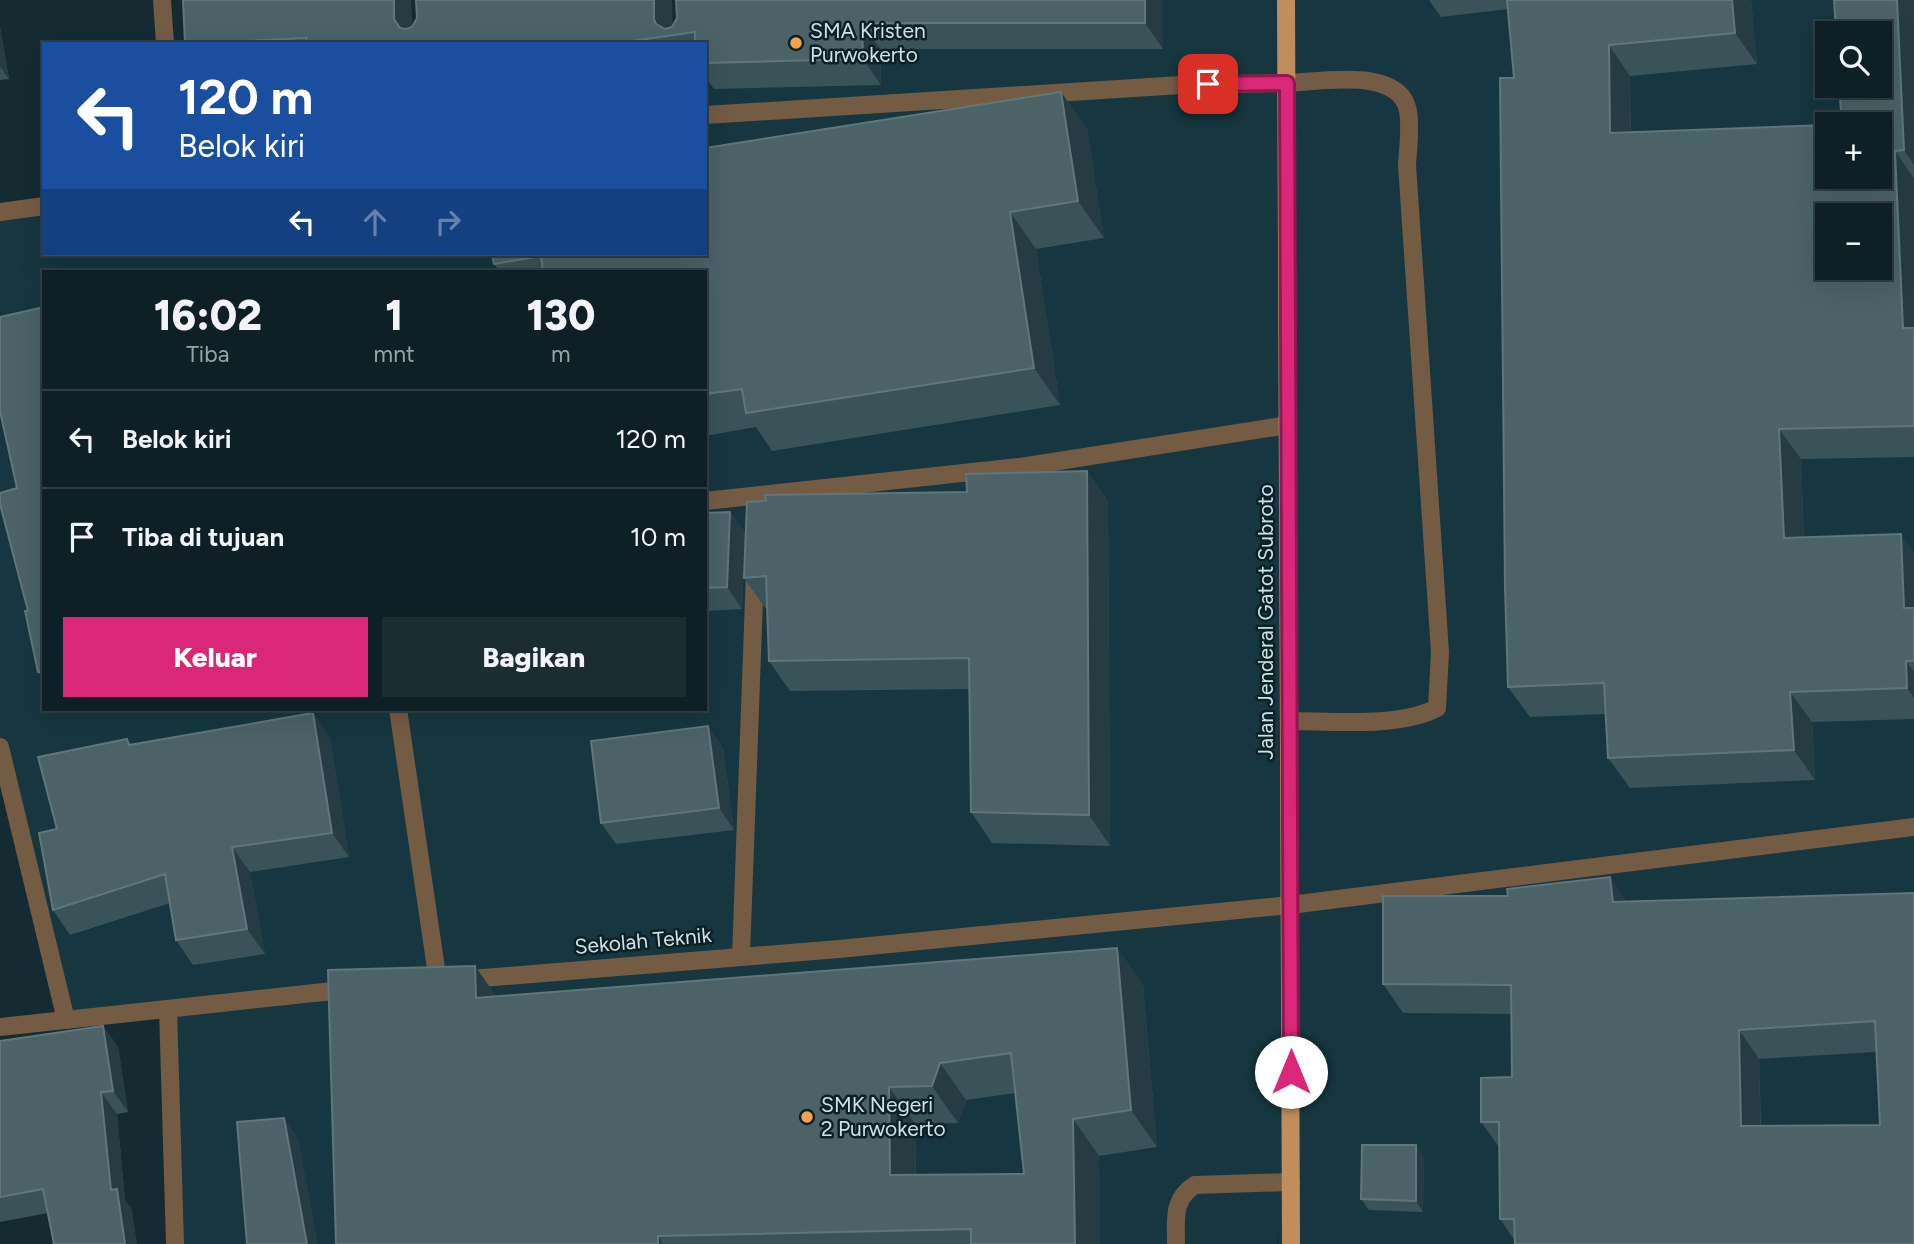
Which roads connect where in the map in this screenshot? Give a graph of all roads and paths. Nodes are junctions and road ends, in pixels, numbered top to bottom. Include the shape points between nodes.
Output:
1 (162, 0) edge
2 (1286, 0) edge
3 (165, 42) edge
4 (1287, 83) junction
5 (707, 114) edge
6 (42, 206) edge
7 (0, 212) edge
8 (1288, 425) junction
9 (707, 501) edge
10 (756, 551) edge
11 (398, 711) edge
12 (1289, 721) junction
13 (0, 747) edge
14 (1914, 827) edge
15 (1290, 905) junction
16 (741, 956) junction
17 (363, 988) edge
18 (168, 1009) junction
19 (66, 1020) junction
20 (0, 1027) edge
21 (1291, 1182) junction
22 (175, 1244) edge
23 (1176, 1244) edge
24 (1291, 1244) edge

1 - 3 street
2 - 4 main road, Jalan Jenderal Gatot Subroto
4 - 5 street via 1181,85
4 - 8 main road, Jalan Jenderal Gatot Subroto
4 - 12 street via 1377,80 1396,91 1408,109 1440,652 1437,708 1423,715 1363,722
6 - 7 street
8 - 9 street via 758,502
8 - 12 main road, Jalan Jenderal Gatot Subroto
10 - 16 street
11 - 16 street, Sekolah Teknik via 432,982
12 - 15 main road, Jalan Jenderal Gatot Subroto
13 - 19 street
14 - 15 street, Sekolah Teknik
15 - 16 street, Sekolah Teknik
15 - 21 main road, Jalan Jenderal Gatot Subroto
17 - 18 street
18 - 19 street
18 - 22 street
19 - 20 street
21 - 23 street via 1195,1185 1178,1201
21 - 24 main road, Jalan Jenderal Gatot Subroto

